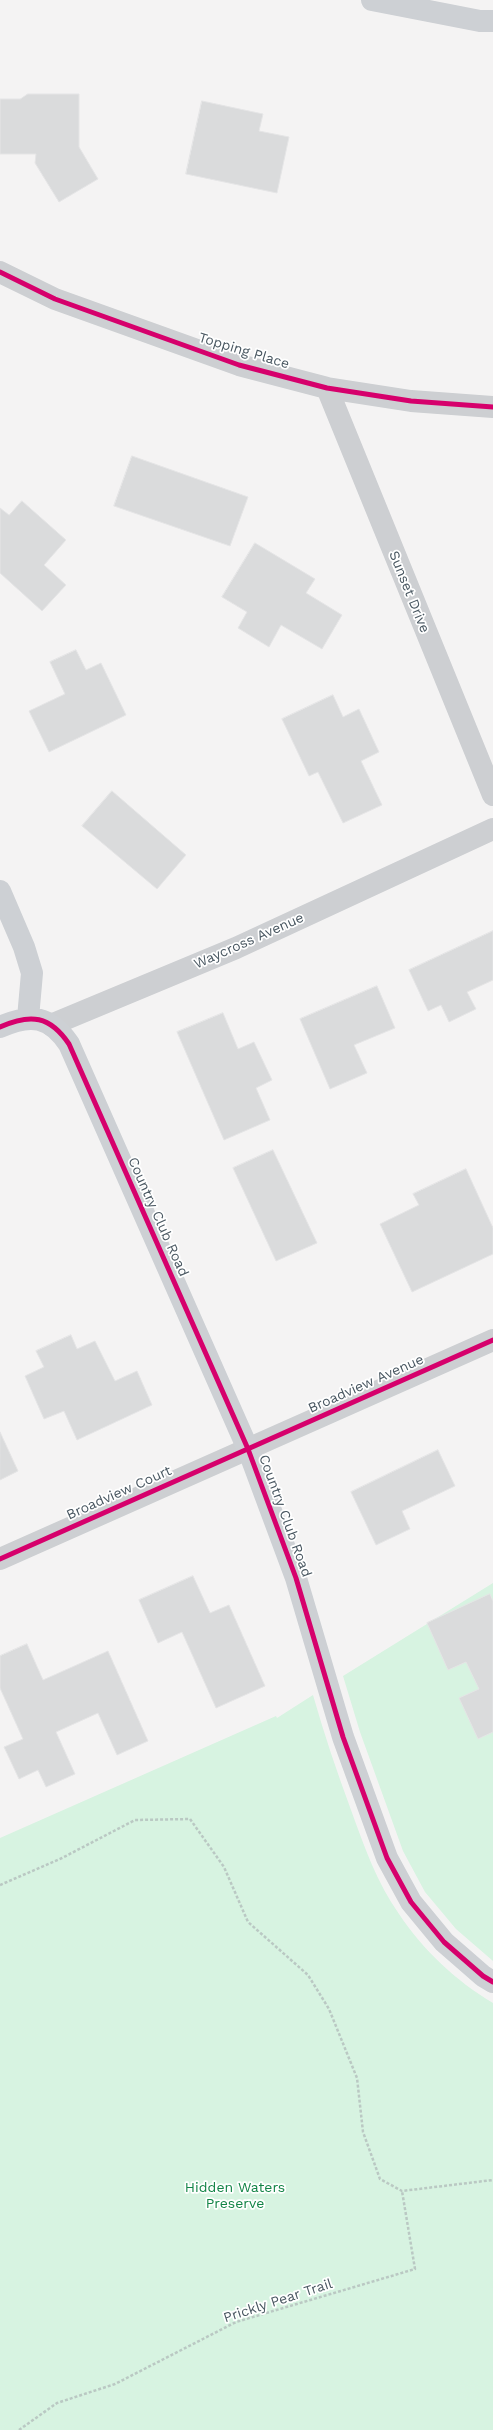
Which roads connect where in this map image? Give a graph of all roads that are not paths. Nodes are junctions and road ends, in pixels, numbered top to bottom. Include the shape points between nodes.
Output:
1 (372, 0) edge
2 (493, 21) edge
3 (0, 272) edge
4 (328, 388) junction
5 (493, 407) edge
6 (493, 795) edge
7 (493, 829) edge
8 (0, 891) edge
9 (28, 1018) junction
10 (50, 1025) junction
11 (0, 1027) edge
12 (493, 1340) edge
13 (248, 1449) junction
14 (0, 1559) edge
15 (493, 1982) edge

1 - 2 street
3 - 4 street, Topping Place via 55,299 232,362
4 - 5 street, Topping Place via 411,402
4 - 6 street, Sunset Drive
7 - 10 street, Waycross Avenue via 236,948
8 - 9 street via 32,973
9 - 10 street via 45,1021
9 - 11 street
10 - 13 street, Country Club Road via 59,1030 69,1044
12 - 13 street, Broadview Avenue
13 - 14 street, Broadview Court
13 - 15 street, Country Club Road via 296,1578 343,1737 387,1858 412,1902 444,1942 482,1976

